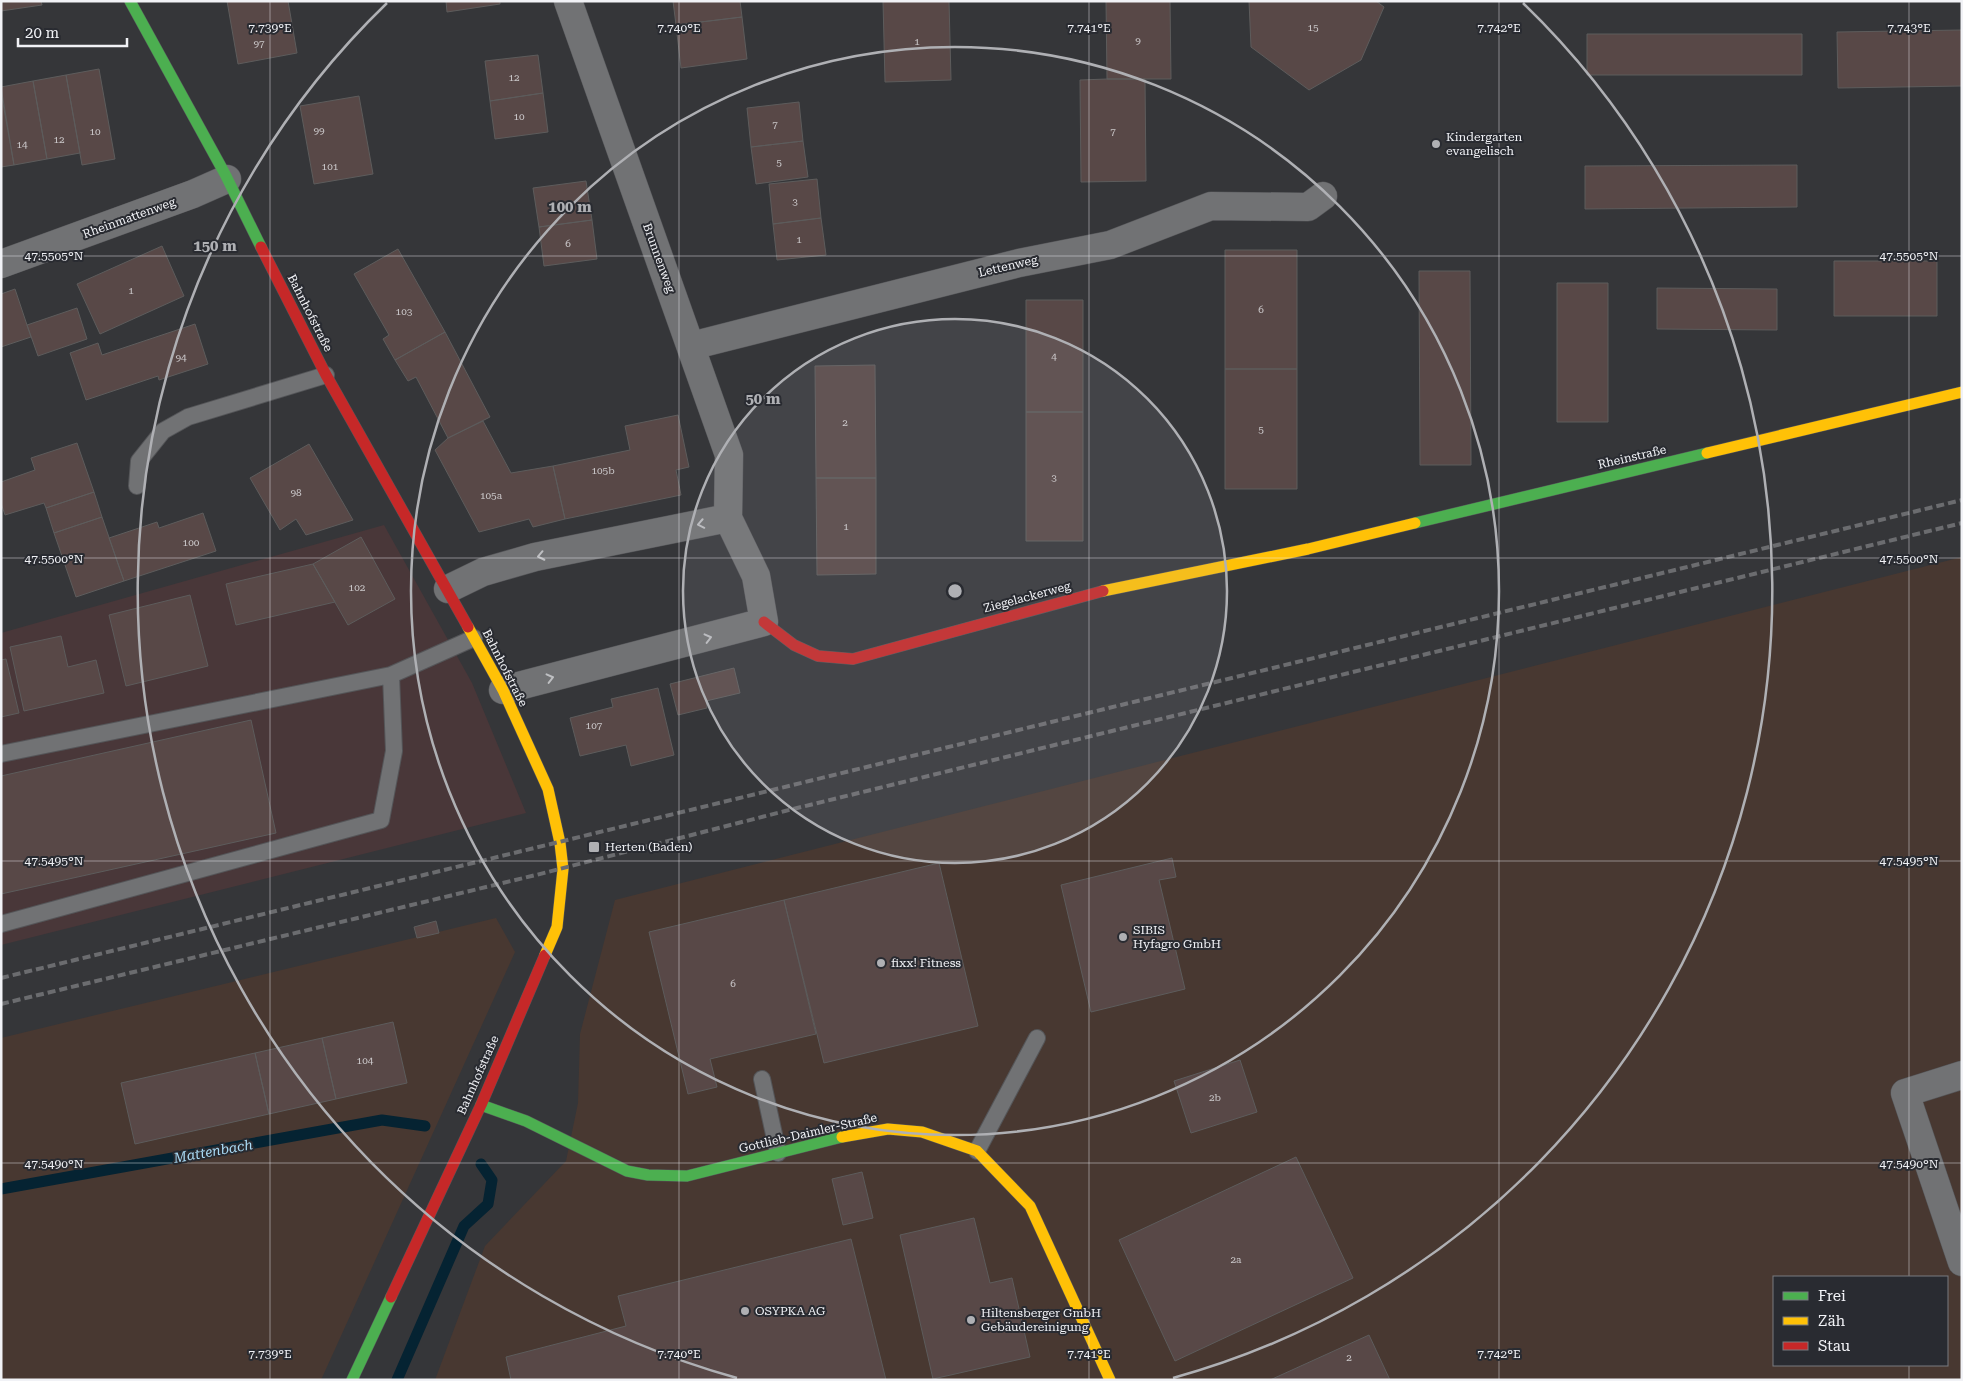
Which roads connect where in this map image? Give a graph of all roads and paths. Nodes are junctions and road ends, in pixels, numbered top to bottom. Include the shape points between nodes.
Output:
1 (130, 1) edge
2 (568, 1) edge
3 (227, 179) junction
4 (1323, 196) dead end
5 (1, 264) edge
6 (691, 346) junction
7 (326, 375) junction
8 (1962, 392) edge
9 (137, 486) dead end
10 (728, 518) junction
11 (1308, 548) joint
12 (448, 589) junction
13 (764, 622) junction
14 (474, 638) junction
15 (391, 675) junction
16 (503, 690) junction
17 (1, 754) edge
18 (1, 924) edge
19 (1038, 1038) dead end
20 (1962, 1075) edge
21 (762, 1079) dead end
22 (481, 1105) junction
23 (977, 1151) junction
24 (778, 1153) junction
25 (1962, 1262) edge
26 (352, 1380) edge
27 (1110, 1380) edge

1 - 3 street, Bahnhofstraße
2 - 6 street, Brunnenweg
3 - 5 street, Rheinmattenweg
3 - 7 street, Bahnhofstraße
4 - 6 street, Lettenweg via 1308,206 1211,206 1110,245 1010,266
6 - 10 street, Brunnenweg via 729,455
7 - 9 lane via 188,417 163,430 139,461
7 - 12 street, Bahnhofstraße
8 - 11 street, Rheinstraße
10 -> 12 street via 535,557 483,572
10 - 13 street via 756,576
11 - 13 street, Ziegelackerweg via 1098,592 853,659 818,656 794,645
12 - 14 street, Bahnhofstraße
16 -> 13 street
14 - 15 lane
14 - 16 street, Bahnhofstraße
15 - 17 lane
15 - 18 lane via 394,751 381,820
16 - 22 street, Bahnhofstraße via 548,789 563,869 557,927
19 - 23 lane
20 - 25 street via 1905,1093
21 - 24 lane
22 - 24 street, Gottlieb-Daimler-Straße via 526,1121 627,1171 648,1175 687,1176
22 - 26 street, Bahnhofstraße
23 - 24 street, Gottlieb-Daimler-Straße via 922,1132 888,1129
23 - 27 street, Gottlieb-Daimler-Straße via 1030,1206

